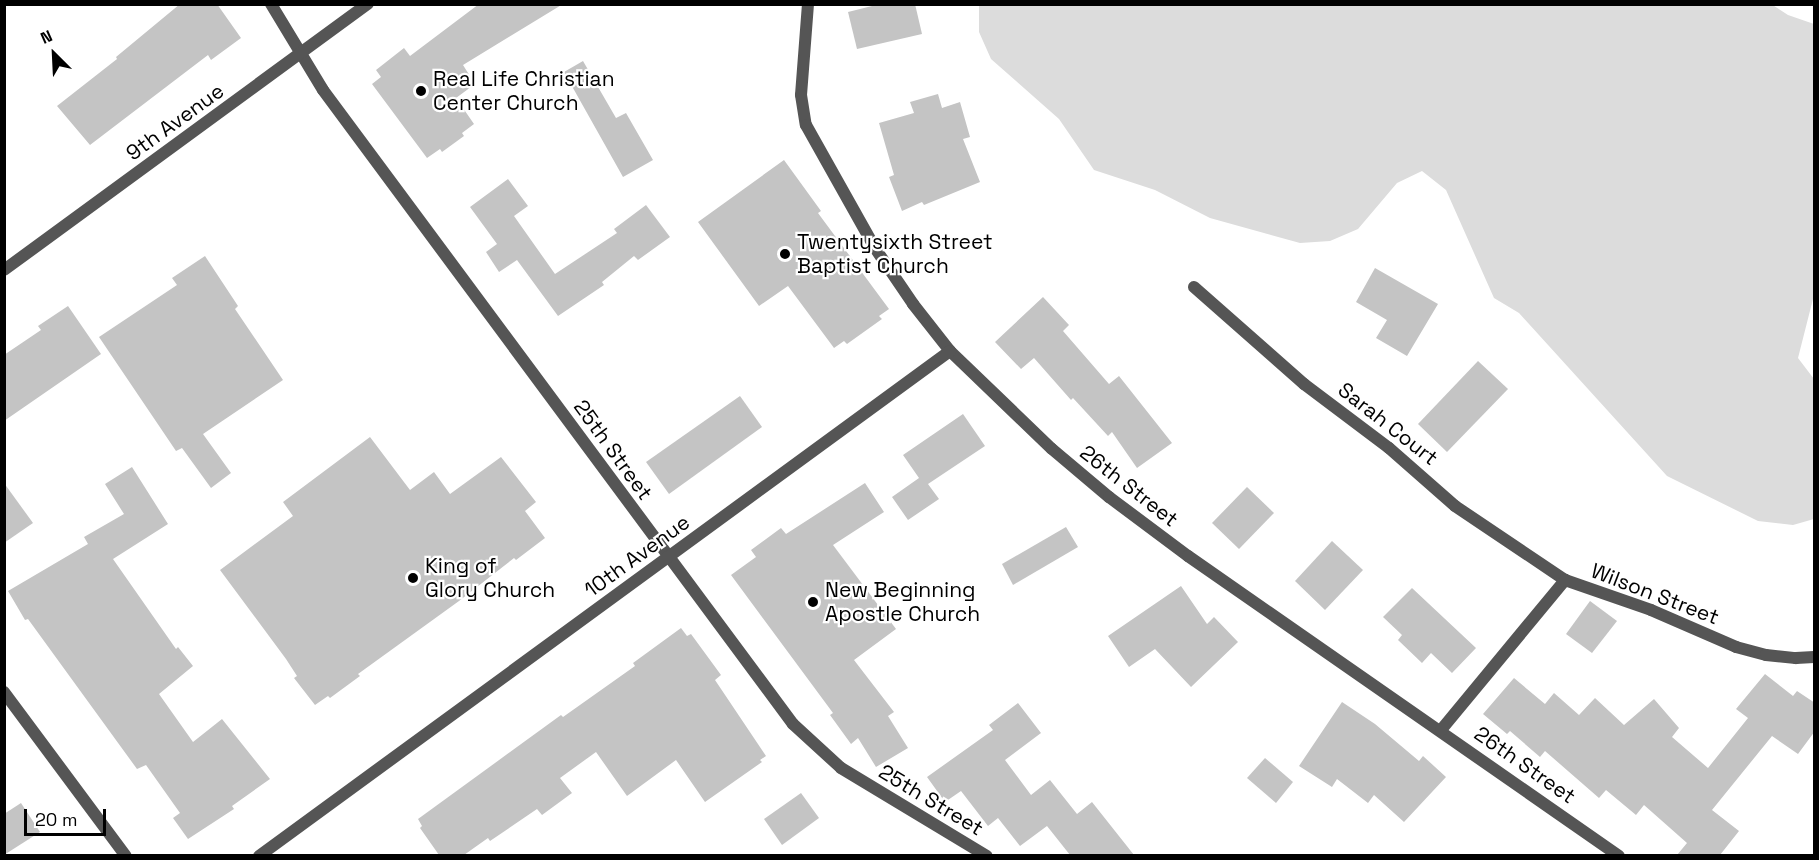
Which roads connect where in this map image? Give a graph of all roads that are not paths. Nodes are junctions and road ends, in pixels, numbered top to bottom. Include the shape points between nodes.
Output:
1 (271, 4) edge
2 (368, 4) edge
3 (808, 4) edge
4 (301, 53) junction
5 (4, 270) edge
6 (1194, 287) dead end
7 (950, 351) junction
8 (668, 558) junction
9 (1565, 580) junction
10 (1815, 657) edge
11 (4, 692) edge
12 (1441, 730) junction
13 (126, 855) edge
14 (260, 855) edge
15 (987, 855) edge
16 (1620, 855) edge

1 - 4 street, 25th Street
2 - 4 street, 9th Avenue
3 - 7 street, 26th Street via 795,96 811,138 892,275
4 - 5 street, 9th Avenue
4 - 8 street, 25th Street via 319,84
6 - 9 street, Sarah Court via 1304,384 1389,448 1455,506
7 - 8 street, 10th Avenue
7 - 12 street, 26th Street via 1043,442 1108,497
8 - 14 street, 10th Avenue
8 - 15 street, 25th Street via 793,724 822,753 874,789
9 - 10 street, Wilson Street via 1651,610 1736,647 1766,656
9 - 12 street, Wilson Street
11 - 13 street
12 - 16 street, 26th Street

